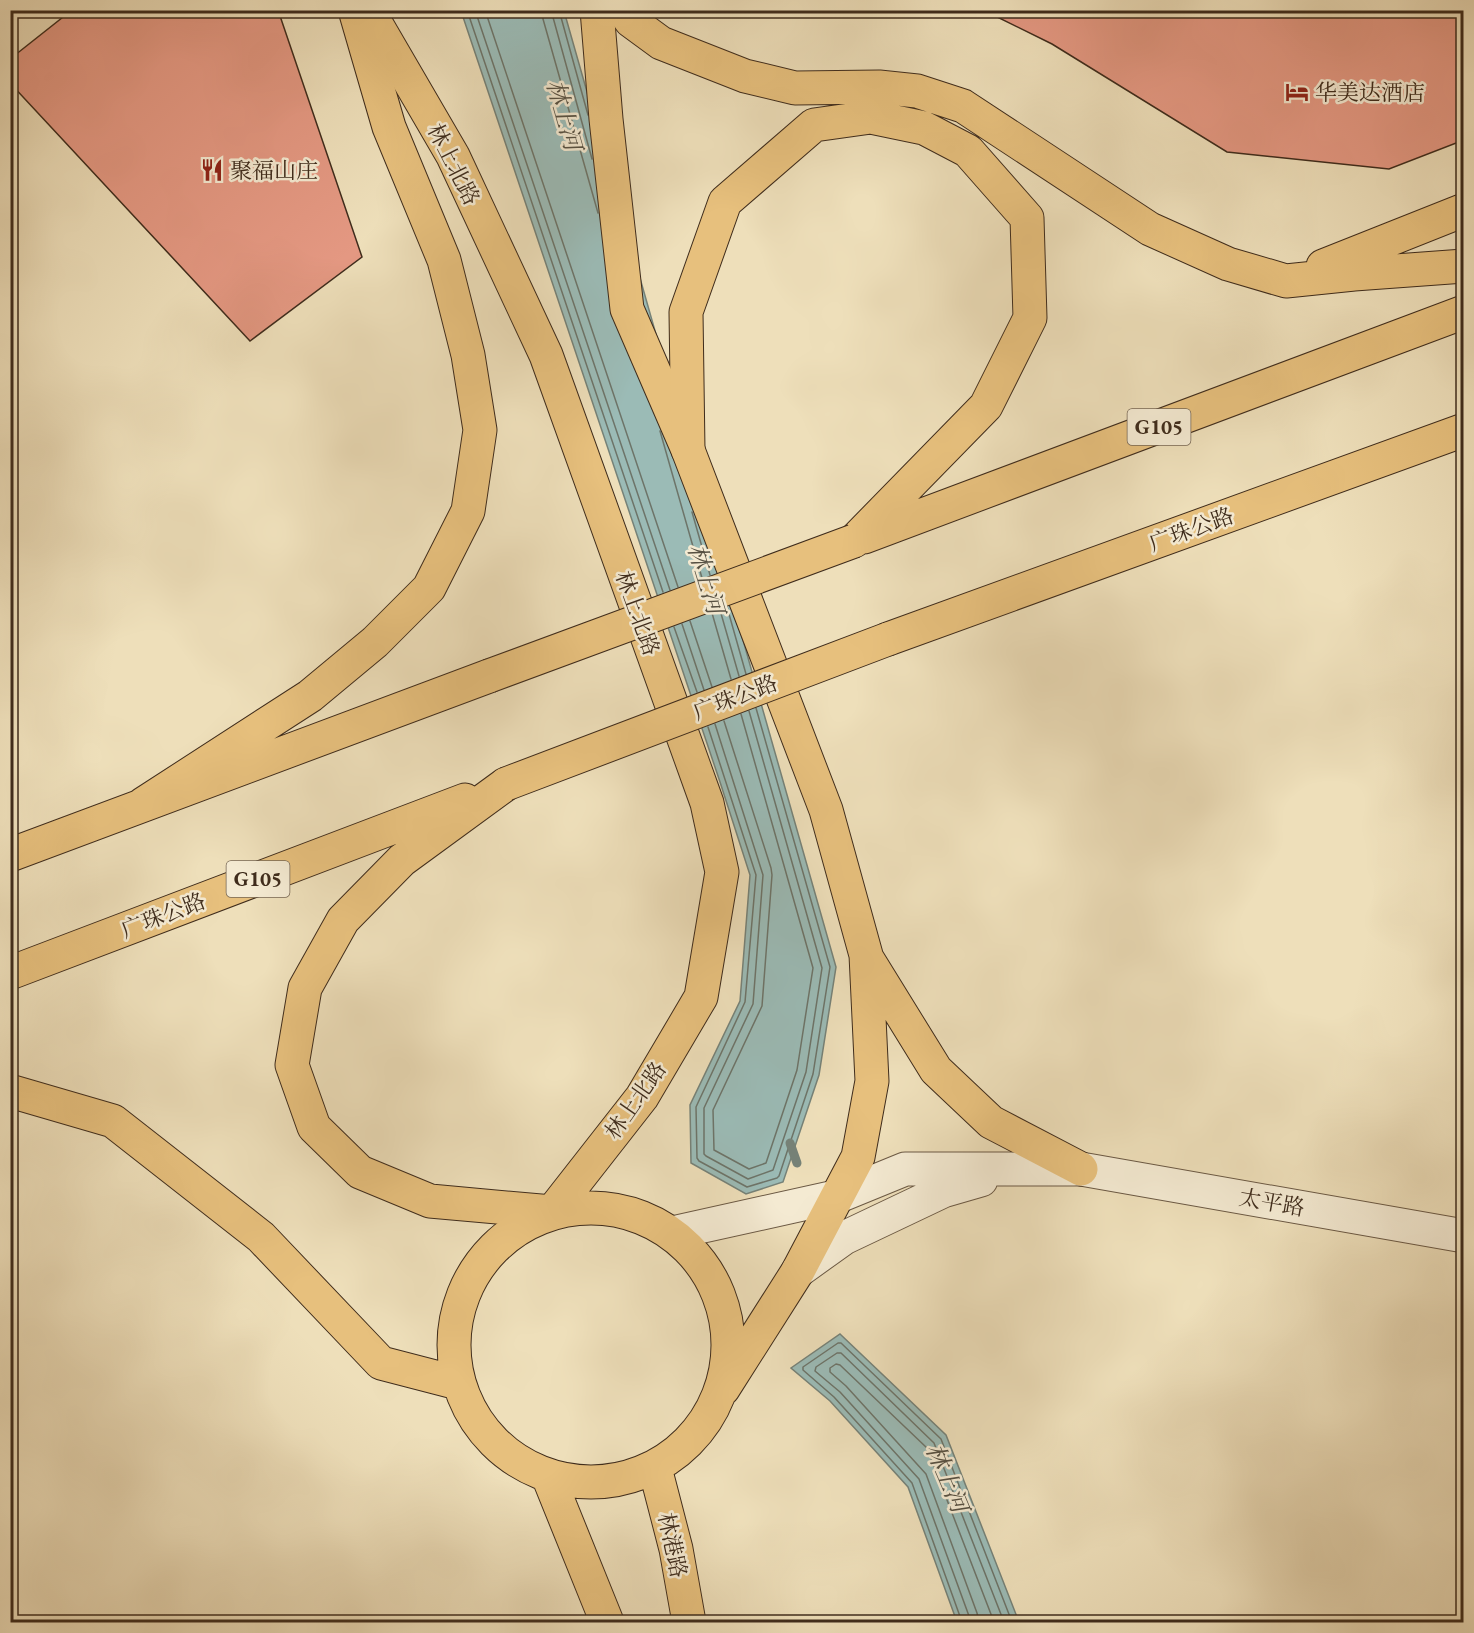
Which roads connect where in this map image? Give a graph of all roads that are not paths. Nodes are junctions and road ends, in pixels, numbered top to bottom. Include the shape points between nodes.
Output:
1 (355, 10) edge
2 (368, 10) edge
3 (597, 10) edge
4 (623, 10) edge
5 (1464, 210) edge
6 (1464, 266) edge
7 (1286, 281) junction
8 (1464, 312) edge
9 (1464, 430) edge
10 (688, 450) junction
11 (854, 541) junction
12 (506, 784) junction
13 (143, 804) junction
14 (10, 855) edge
15 (866, 956) junction
16 (10, 973) edge
17 (10, 1090) edge
18 (1081, 1169) junction
19 (838, 1196) junction
20 (552, 1212) junction
21 (672, 1233) junction
22 (1464, 1236) edge
23 (798, 1271) junction
24 (458, 1383) junction
25 (723, 1389) junction
26 (655, 1468) junction
27 (548, 1476) junction
28 (607, 1623) edge
29 (689, 1623) edge

1 - 13 main road via 389,127 444,260 468,355 480,430 468,511 429,588 375,642 310,696
2 - 20 main road, 林上北路 via 453,156 546,355 707,803 722,872 701,997 642,1097
3 - 10 main road via 627,309
4 - 7 main road via 631,21 661,43 744,76 795,88 879,87 917,91 963,106 1150,229 1228,264
5 - 7 main road
6 - 7 main road
8 - 11 main road, G105
9 - 12 main road, 广珠公路 / G105, bridge via 888,639
10 - 11 main road via 686,312 725,202 814,125 871,117 924,128 968,151 1027,218 1030,318 986,406
10 - 15 main road via 826,810
11 - 13 main road, G105, bridge
12 - 16 main road, 广珠公路 / G105
12 - 20 main road via 402,860 343,920 304,988 292,1065 314,1127 360,1172 430,1201
13 - 14 main road, G105
15 - 18 main road via 936,1070 991,1122
15 - 19 main road via 872,1081 858,1157
17 - 24 main road via 113,1121 261,1237 381,1363
18 - 19 street via 905,1169
18 - 22 street, 太平路
18 - 23 street via 1000,1175 943,1191 844,1238
19 - 21 street
19 - 23 main road
20 - 21 main road via 593,1207 634,1214
20 - 24 main road via 513,1231 482,1260 460,1298 452,1340
21 - 25 main road via 698,1257 720,1298 727,1320 729,1354
23 - 25 main road
24 - 27 main road via 477,1423 508,1456
25 - 26 main road via 707,1420 684,1448
26 - 27 main road via 621,1480 585,1483
26 - 29 main road, 林港路
27 - 28 main road

